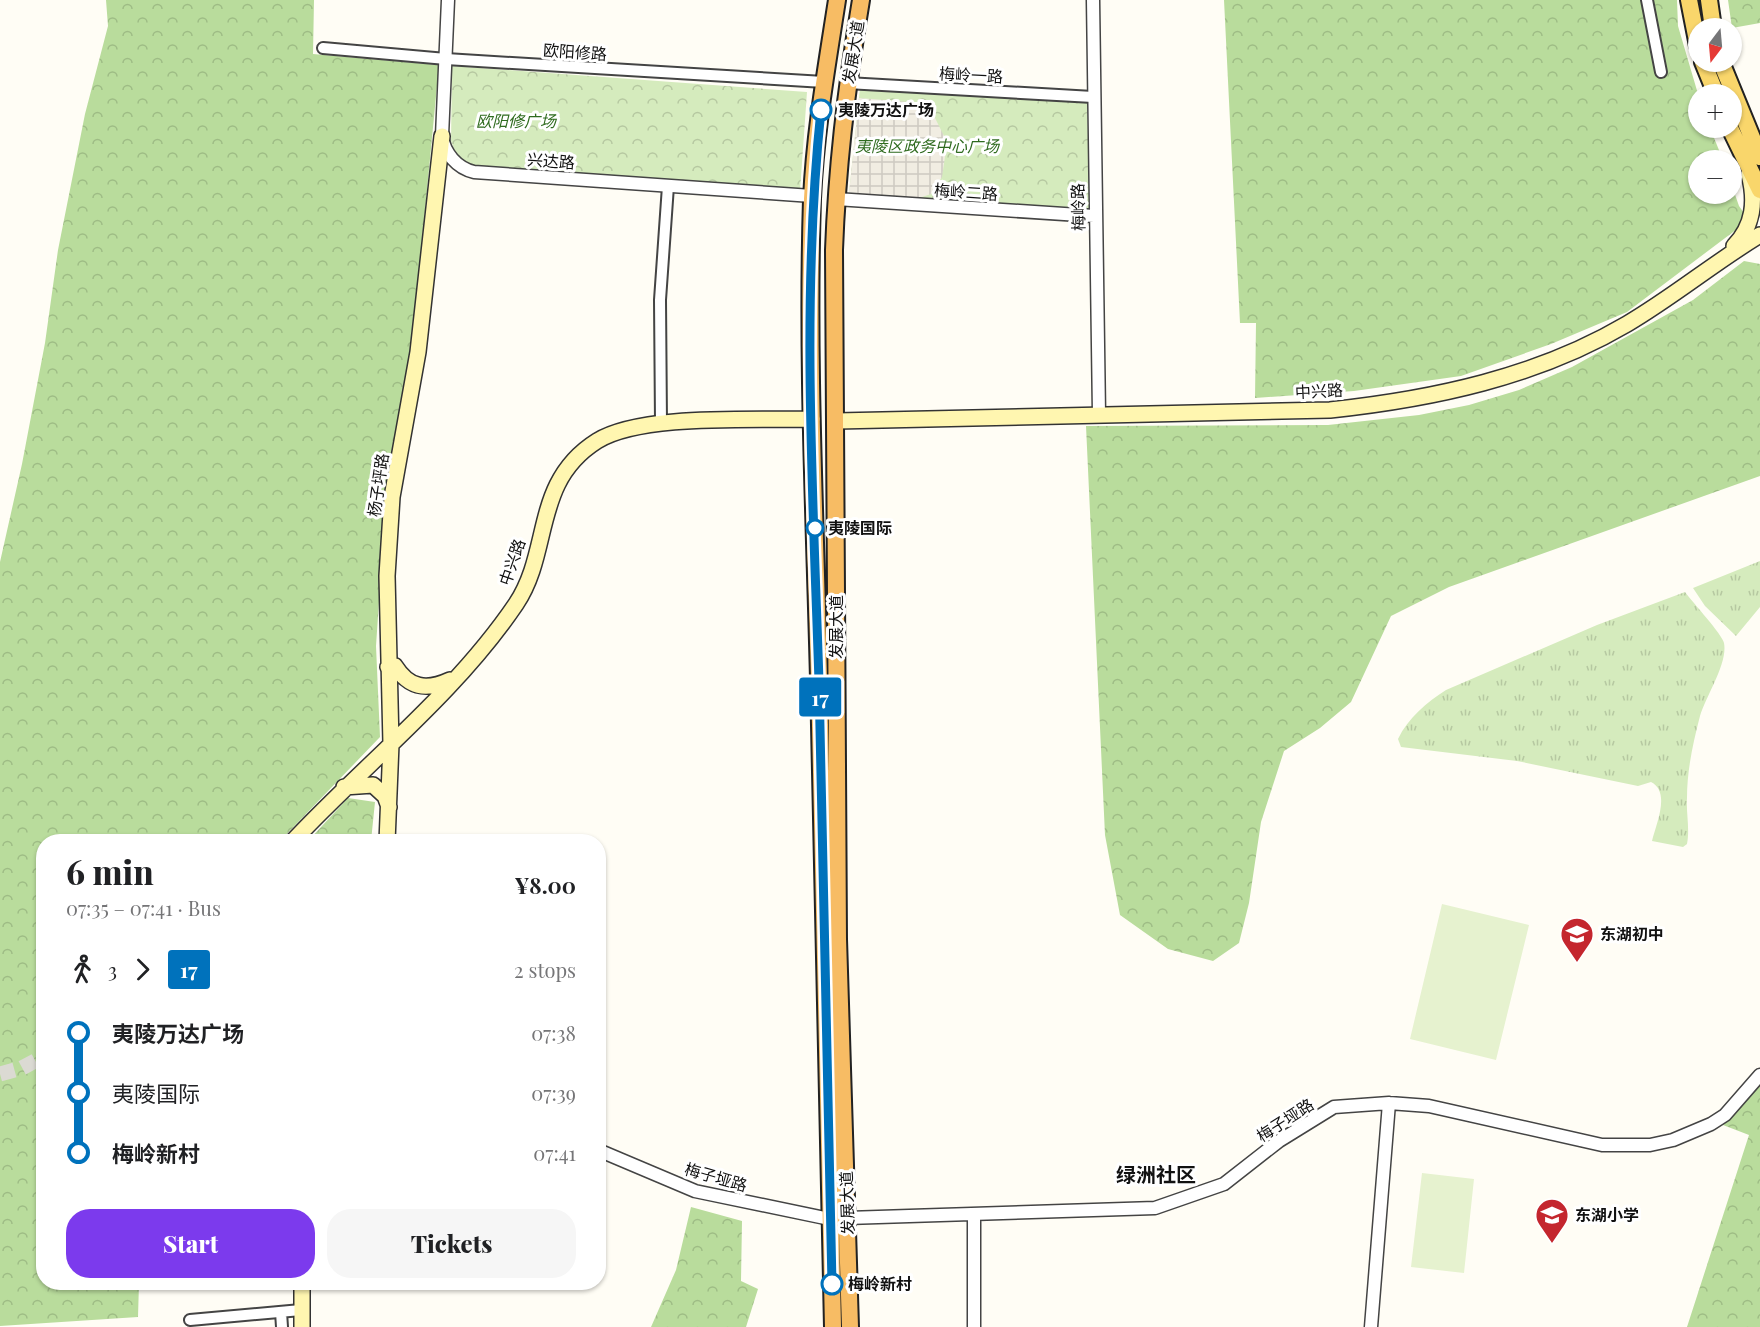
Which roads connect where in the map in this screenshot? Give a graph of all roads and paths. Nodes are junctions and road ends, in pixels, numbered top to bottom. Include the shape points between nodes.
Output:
1 (448, 0) edge
2 (837, 0) edge
3 (861, 0) edge
4 (1093, 0) edge
5 (1647, 0) edge
6 (1689, 0) edge
7 (1708, 0) edge
8 (1693, 18) edge
9 (1711, 18) edge
10 (323, 48) dead end
11 (446, 58) junction
12 (1660, 72) dead end
13 (1725, 72) edge
14 (824, 82) junction
15 (847, 83) junction
16 (1093, 97) junction
17 (442, 136) junction
18 (1739, 138) edge
19 (449, 154) junction
20 (1756, 158) edge
21 (668, 186) junction
22 (1760, 190) edge
23 (812, 196) junction
24 (836, 199) junction
25 (1094, 216) junction
26 (1760, 235) edge
27 (1760, 248) edge
28 (1724, 256) junction
29 (1099, 414) junction
30 (812, 419) junction
31 (837, 421) junction
32 (661, 423) junction
33 (391, 666) junction
34 (454, 678) junction
35 (396, 739) junction
36 (344, 787) junction
37 (390, 811) junction
38 (300, 834) edge
39 (388, 834) edge
40 (395, 834) edge
41 (1760, 1075) edge
42 (1389, 1103) junction
43 (606, 1153) edge
44 (974, 1214) junction
45 (847, 1218) junction
46 (830, 1219) junction
47 (302, 1290) edge
48 (312, 1290) edge
49 (301, 1310) junction
50 (281, 1312) junction
51 (190, 1320) dead end
52 (282, 1327) edge
53 (302, 1327) edge
54 (312, 1327) edge
55 (833, 1327) edge
56 (850, 1327) edge
57 (974, 1327) edge
58 (1371, 1327) edge

1 - 11 street
2 - 14 highway, 发展大道
3 - 15 highway, 发展大道
4 - 16 street, 梅岭路
5 - 12 street
6 - 8 main road
7 - 9 main road
10 - 11 street, 欧阳修路
11 - 14 street, 欧阳修路
11 - 17 street
13 - 20 main road
14 - 23 highway, 发展大道
15 - 16 street, 梅岭一路
15 - 24 highway, 发展大道
16 - 25 street, 梅岭路
17 - 19 street
17 - 33 main road, 杨子坪路 via 418,352 392,497 387,576
18 - 20 main road
19 - 21 street, 兴达路 via 461,167 474,172
19 - 33 main road, 杨子坪路 via 427,354 401,493
20 - 22 main road
20 - 28 main road via 1753,214 1738,242
21 - 23 street, 兴达路
21 - 32 street via 660,300
23 - 30 highway, 发展大道
24 - 25 street, 梅岭二路
24 - 31 highway, 发展大道
25 - 29 street, 梅岭路
26 - 28 main road, 中兴路
27 - 28 main road
28 - 29 main road, 中兴路 via 1627,324 1518,374 1394,404 1330,410
29 - 31 main road, 中兴路
30 - 32 main road, 中兴路
30 - 46 highway, 发展大道
31 - 45 highway, 发展大道 via 837,892
32 - 34 main road, 中兴路 via 615,432 572,462 553,492 518,601
33 - 34 main road via 420,687
33 - 35 main road, 杨子坪路
34 - 35 main road, 中兴路
35 - 36 main road, 中兴路
35 - 37 main road, 杨子坪路
35 - 40 main road
36 - 37 main road via 373,785 385,796
36 - 38 main road, 中兴路
37 - 39 main road, 杨子坪路
41 - 42 street, 梅子垭路 via 1725,1115 1711,1124 1673,1140 1627,1146 1602,1145 1429,1106
42 - 44 street, 梅子垭路 via 1334,1107 1279,1141 1224,1184 1155,1208
42 - 58 street
43 - 46 street, 梅子垭路 via 695,1191
44 - 45 street, 梅子垭路
44 - 57 street
45 - 56 highway, 发展大道
46 - 55 highway, 发展大道
47 - 49 main road
48 - 54 main road
49 - 50 street
49 - 53 main road
50 - 51 street
50 - 52 street

